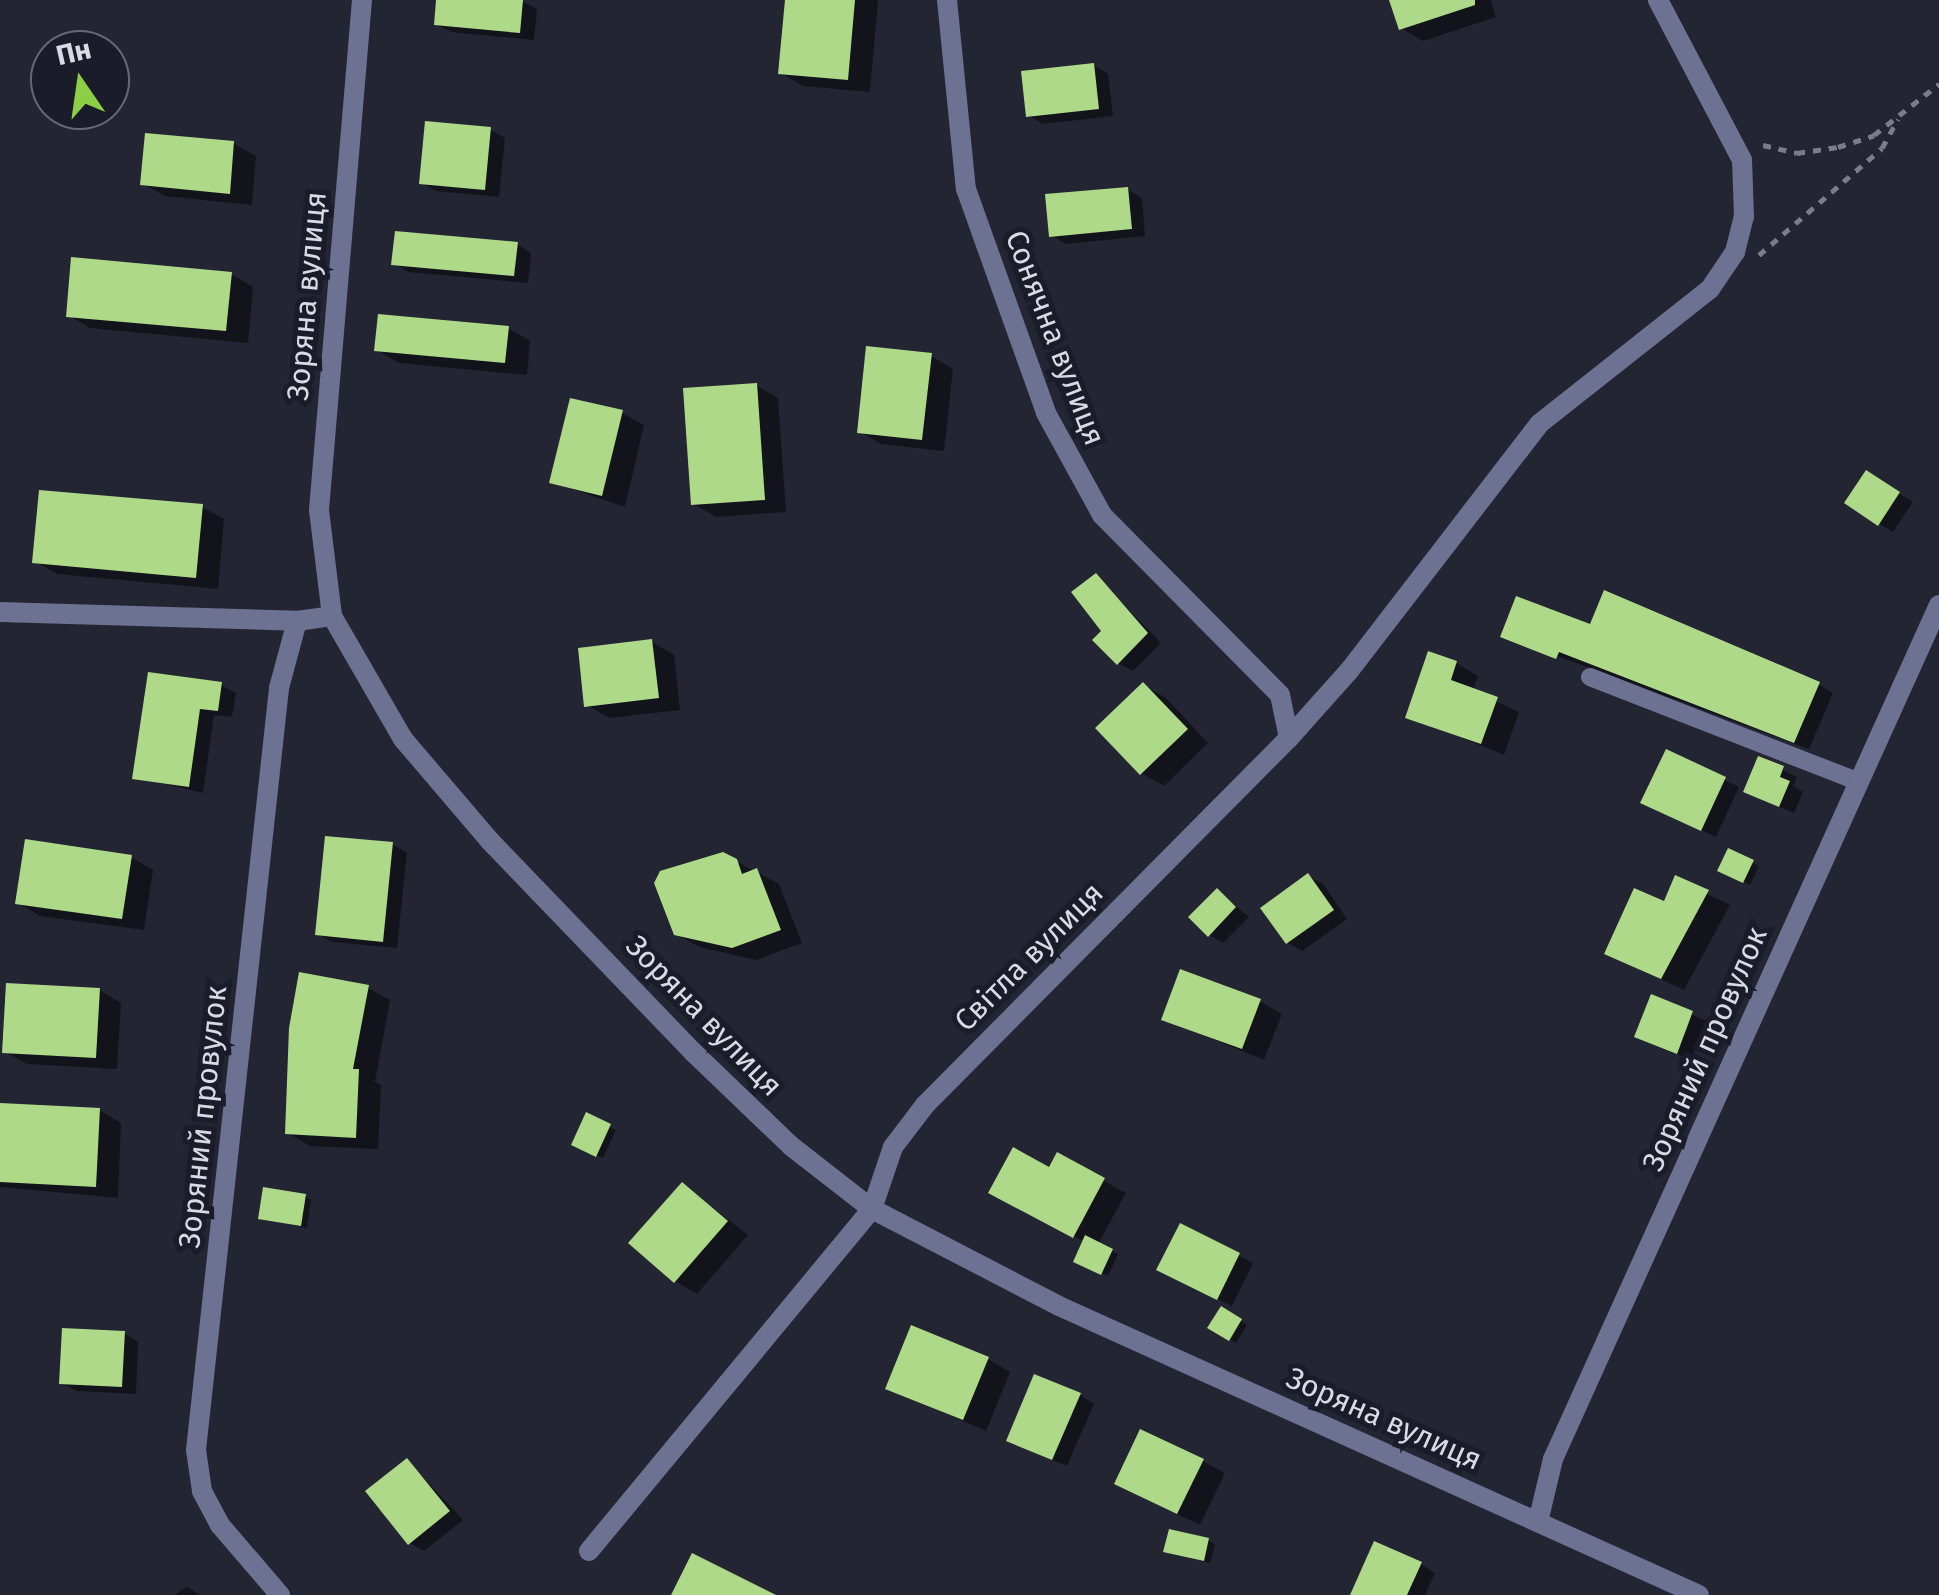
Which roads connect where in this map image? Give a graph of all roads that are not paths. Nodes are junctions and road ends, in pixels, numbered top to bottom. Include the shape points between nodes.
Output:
1 (362, 0) edge
2 (946, 0) edge
3 (1658, 0) edge
4 (1939, 604) edge
5 (0, 612) edge
6 (332, 616) junction
7 (297, 621) junction
8 (1590, 677) dead end
9 (1289, 738) junction
10 (1859, 782) junction
11 (872, 1209) junction
12 (1538, 1522) junction
13 (589, 1551) dead end
14 (280, 1595) edge
15 (1699, 1595) edge

1 - 6 street, Зоряна вулиця via 319,510
2 - 9 street, Сонячна вулиця via 966,188 1046,413 1102,515 1280,695
3 - 9 street, Світла вулиця via 1742,160 1744,216 1735,252 1717,279 1539,424 1349,671
4 - 10 street, Зоряний провулок
5 - 7 street
6 - 7 street
6 - 11 street, Зоряна вулиця via 403,738 490,841 693,1052 791,1146
7 - 14 street, Зоряний провулок via 280,688 196,1450 202,1491 220,1525
8 - 10 lane
9 - 11 street, Світла вулиця via 925,1105 894,1147
10 - 12 street, Зоряний провулок via 1553,1459
11 - 12 street, Зоряна вулиця via 1059,1306
11 - 13 street, Світла вулиця
12 - 15 street, Зоряна вулиця

